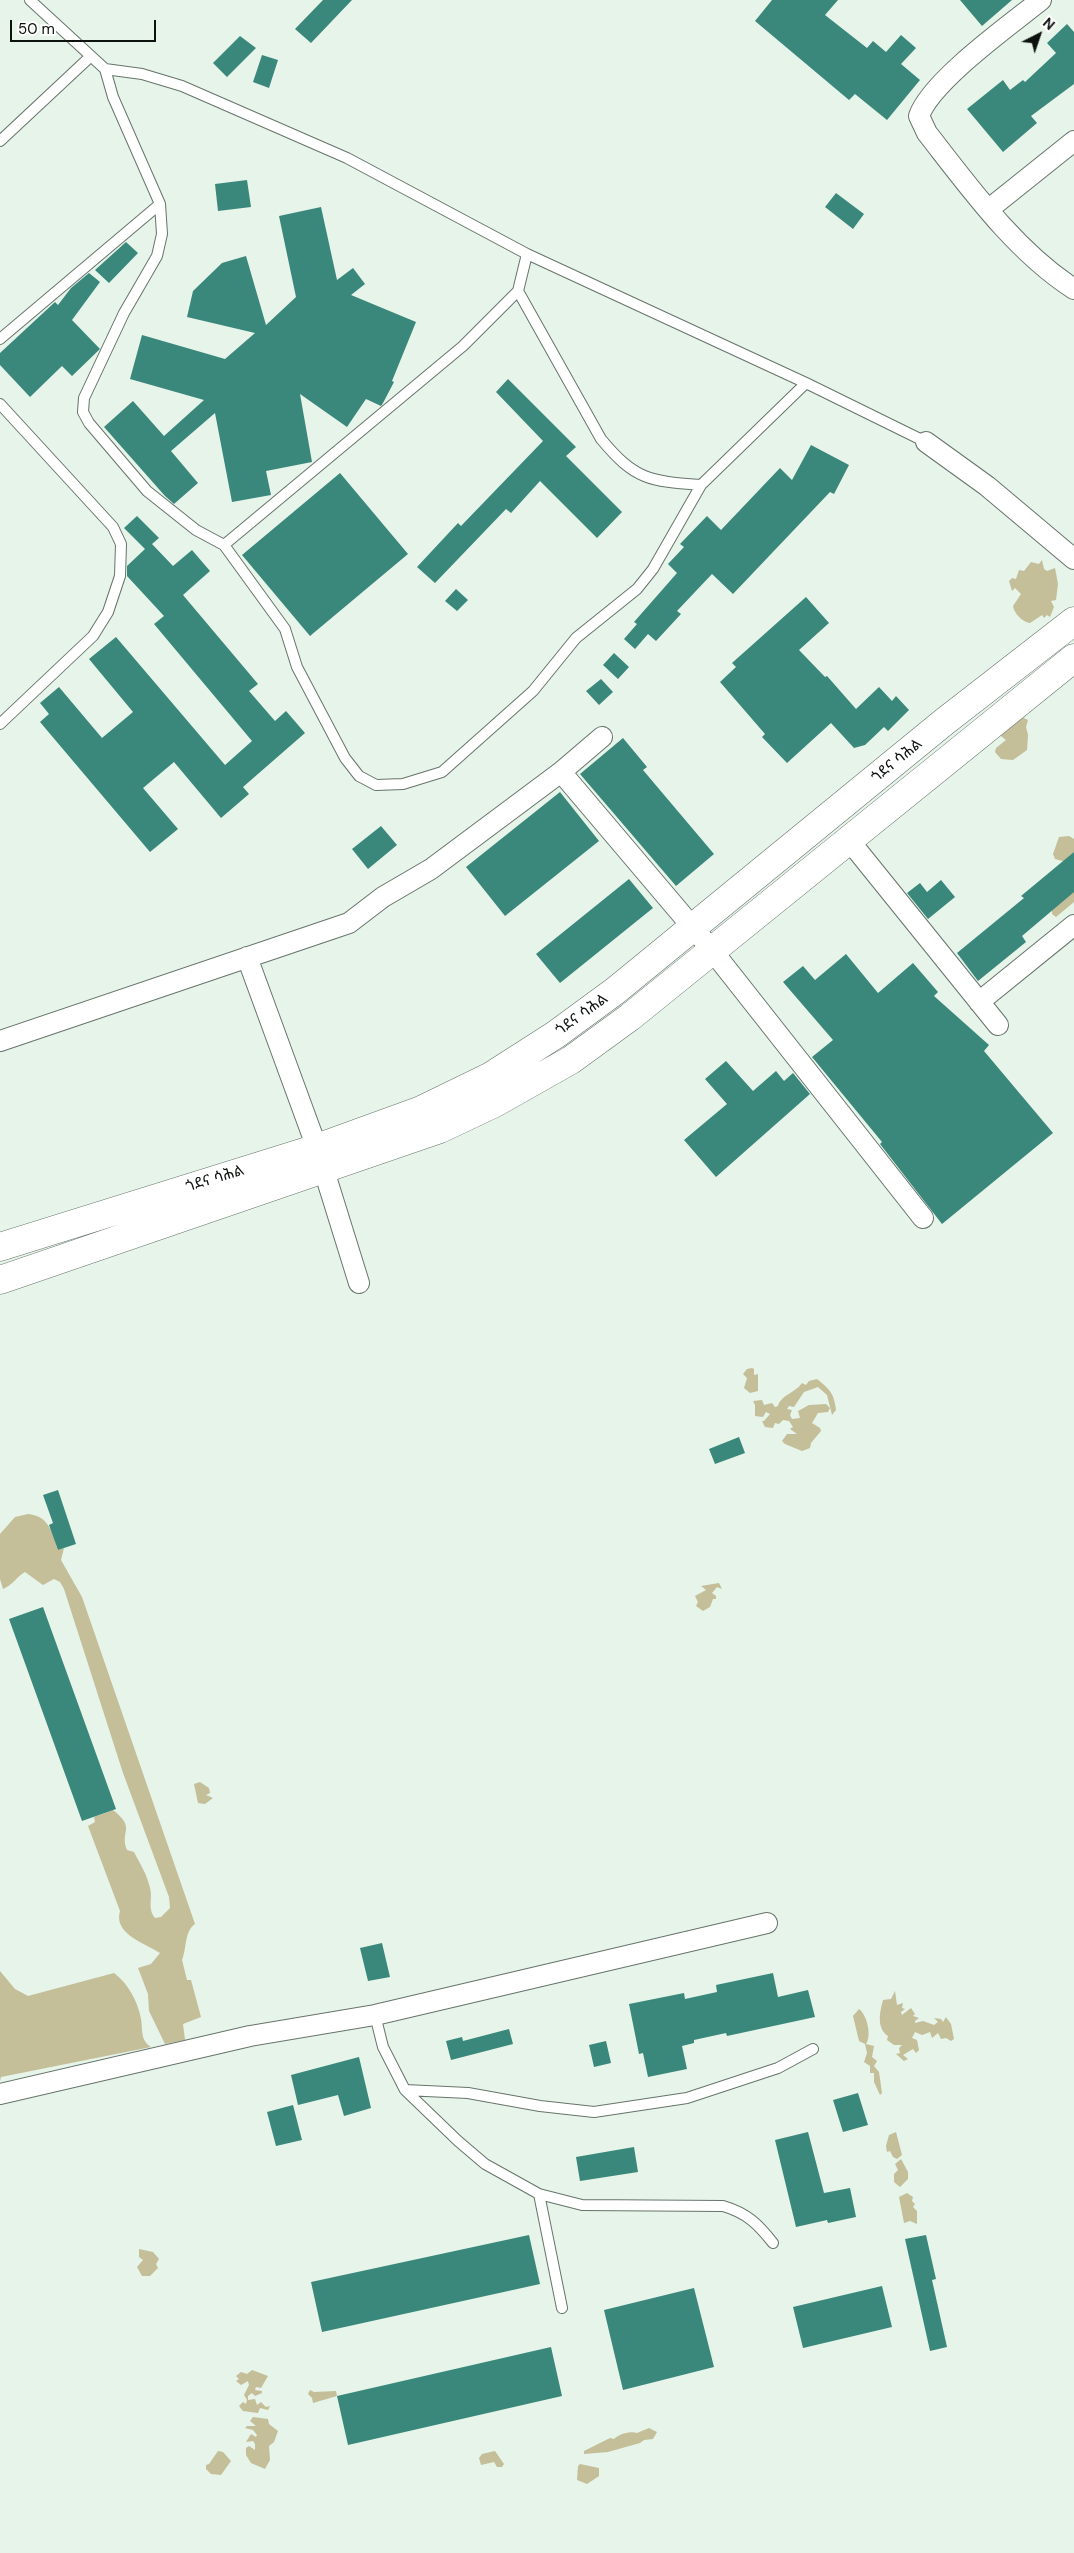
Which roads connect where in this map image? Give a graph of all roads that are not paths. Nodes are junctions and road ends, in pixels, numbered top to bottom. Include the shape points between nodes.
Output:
1 (30, 0) edge
2 (1041, 0) edge
3 (91, 56) junction
4 (105, 69) junction
5 (0, 141) edge
6 (1074, 141) edge
7 (160, 204) junction
8 (989, 209) junction
9 (527, 254) junction
10 (1074, 290) edge
11 (518, 291) junction
12 (0, 338) edge
13 (806, 383) junction
14 (0, 404) edge
15 (926, 442) joint
16 (701, 485) junction
17 (224, 545) junction
18 (1074, 559) edge
19 (1074, 621) edge
20 (1074, 658) edge
21 (0, 724) edge
22 (602, 738) dead end
23 (561, 772) junction
24 (848, 839) junction
25 (1074, 924) edge
26 (692, 928) junction
27 (711, 950) junction
28 (247, 957) junction
29 (979, 1002) junction
30 (998, 1025) dead end
31 (0, 1041) edge
32 (320, 1159) junction
33 (923, 1218) dead end
34 (0, 1247) edge
35 (0, 1279) edge
36 (359, 1283) dead end
37 (767, 1923) dead end
38 (375, 2015) junction
39 (813, 2050) dead end
40 (405, 2090) junction
41 (0, 2094) edge
42 (539, 2194) junction
43 (773, 2243) dead end
44 (562, 2308) dead end

1 - 3 lane
2 - 8 street via 960,67 922,106 919,116 927,132
3 - 4 lane
3 - 5 lane
4 - 7 lane via 113,97
4 - 9 lane via 142,74 182,86 347,158
6 - 8 street
7 - 12 lane
7 - 17 lane via 162,234 156,256 124,313 84,398 83,412 148,491 196,530
8 - 10 street via 1050,272
9 - 11 lane
9 - 13 lane
11 - 16 lane via 601,439 619,460 639,474 660,482
11 - 17 lane via 463,346
13 - 15 lane
13 - 16 lane
14 - 21 lane via 113,527 121,544 120,576 108,612 93,636
15 - 18 street via 987,486
16 - 17 lane via 653,569 637,589 576,638 532,691 442,772 403,784 376,785 359,776 345,758 297,668 285,629
19 - 26 highway, ጎደና ሳሕል via 944,722
20 - 24 highway, ጎደና ሳሕል
22 - 23 street
23 - 26 street
23 - 28 street via 431,869 383,897 349,923
24 - 27 highway, ጎደና ሳሕል
24 - 29 street
25 - 29 street
26 - 27 street
26 - 32 highway, ጎደና ሳሕል via 615,991 491,1076
27 - 32 highway, ጎደና ሳሕል via 630,1017 571,1060 535,1081 440,1129
27 - 33 street
28 - 31 street
28 - 32 street
29 - 30 street
32 - 34 highway, ጎደና ሳሕል
32 - 35 highway, ጎደና ሳሕል
32 - 36 street
37 - 38 street
38 - 40 lane via 383,2047
38 - 41 street via 250,2036
39 - 40 lane via 778,2068 687,2098 594,2112 468,2093
40 - 42 lane via 485,2164
42 - 43 lane via 582,2204 723,2206 757,2222
42 - 44 lane

